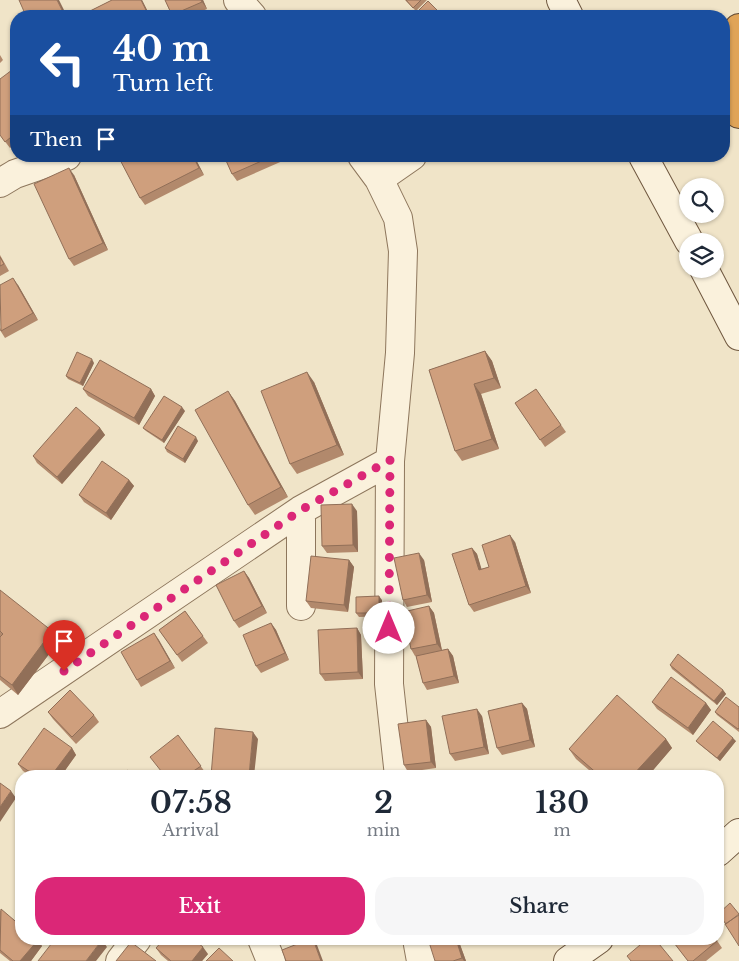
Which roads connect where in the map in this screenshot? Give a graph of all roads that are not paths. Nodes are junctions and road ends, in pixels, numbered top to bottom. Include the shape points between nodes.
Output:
1 (238, 0) edge
2 (247, 10) edge
3 (739, 28) edge
4 (739, 114) edge
5 (50, 162) edge
6 (366, 162) edge
7 (403, 162) edge
8 (646, 162) edge
9 (379, 179) junction
10 (0, 183) edge
11 (685, 233) edge
12 (709, 278) edge
13 (739, 336) edge
14 (390, 460) junction
15 (301, 510) junction
16 (302, 606) dead end
17 (0, 714) edge
18 (398, 770) edge
19 (739, 833) edge
20 (724, 847) edge
21 (132, 945) edge
22 (264, 945) edge
23 (418, 945) edge
24 (591, 945) edge
25 (120, 961) edge
26 (271, 961) edge
27 (421, 961) edge
28 (568, 961) edge

1 - 2 street
3 - 4 highway via 733,72
5 - 10 street
6 - 9 street
7 - 9 street
8 - 11 street
9 - 14 street via 398,218 403,251 400,353
12 - 13 street
14 - 15 street
14 - 18 street via 389,684
15 - 16 street
15 - 17 street
19 - 20 street
21 - 25 street
22 - 26 street
23 - 27 street
24 - 28 street

